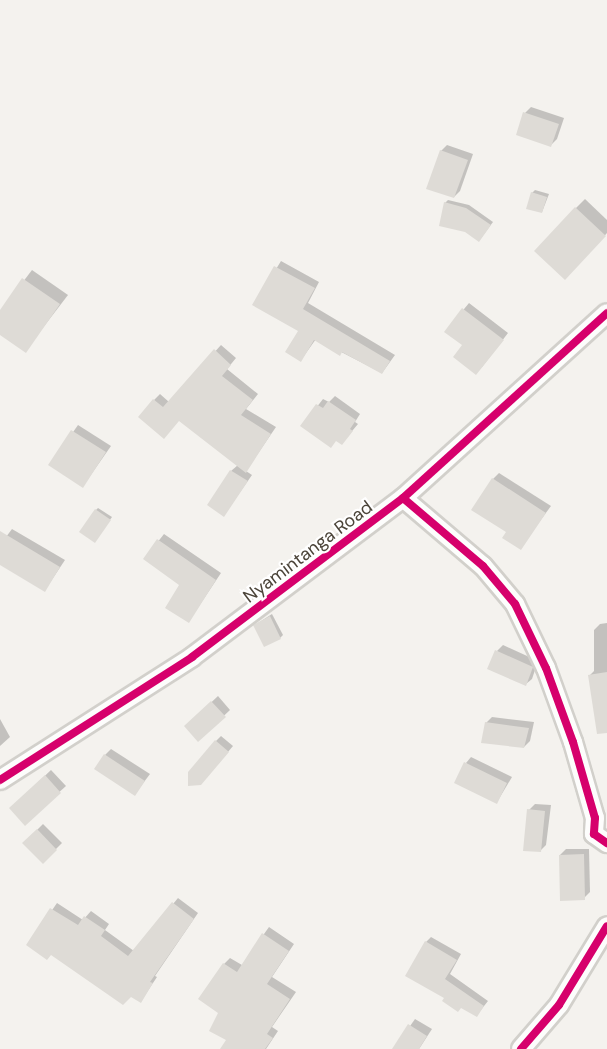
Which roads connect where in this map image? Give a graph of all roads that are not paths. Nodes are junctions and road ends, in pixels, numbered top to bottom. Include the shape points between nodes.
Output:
1 (607, 313) edge
2 (403, 498) junction
3 (0, 780) edge
4 (607, 843) edge
5 (607, 926) edge
6 (521, 1049) edge

1 - 2 street, Nyamintanga Road
2 - 3 street, Nyamintanga Road via 192,657
2 - 4 street via 483,566 515,604 546,668 573,742 595,818 594,834
5 - 6 street via 559,1005

